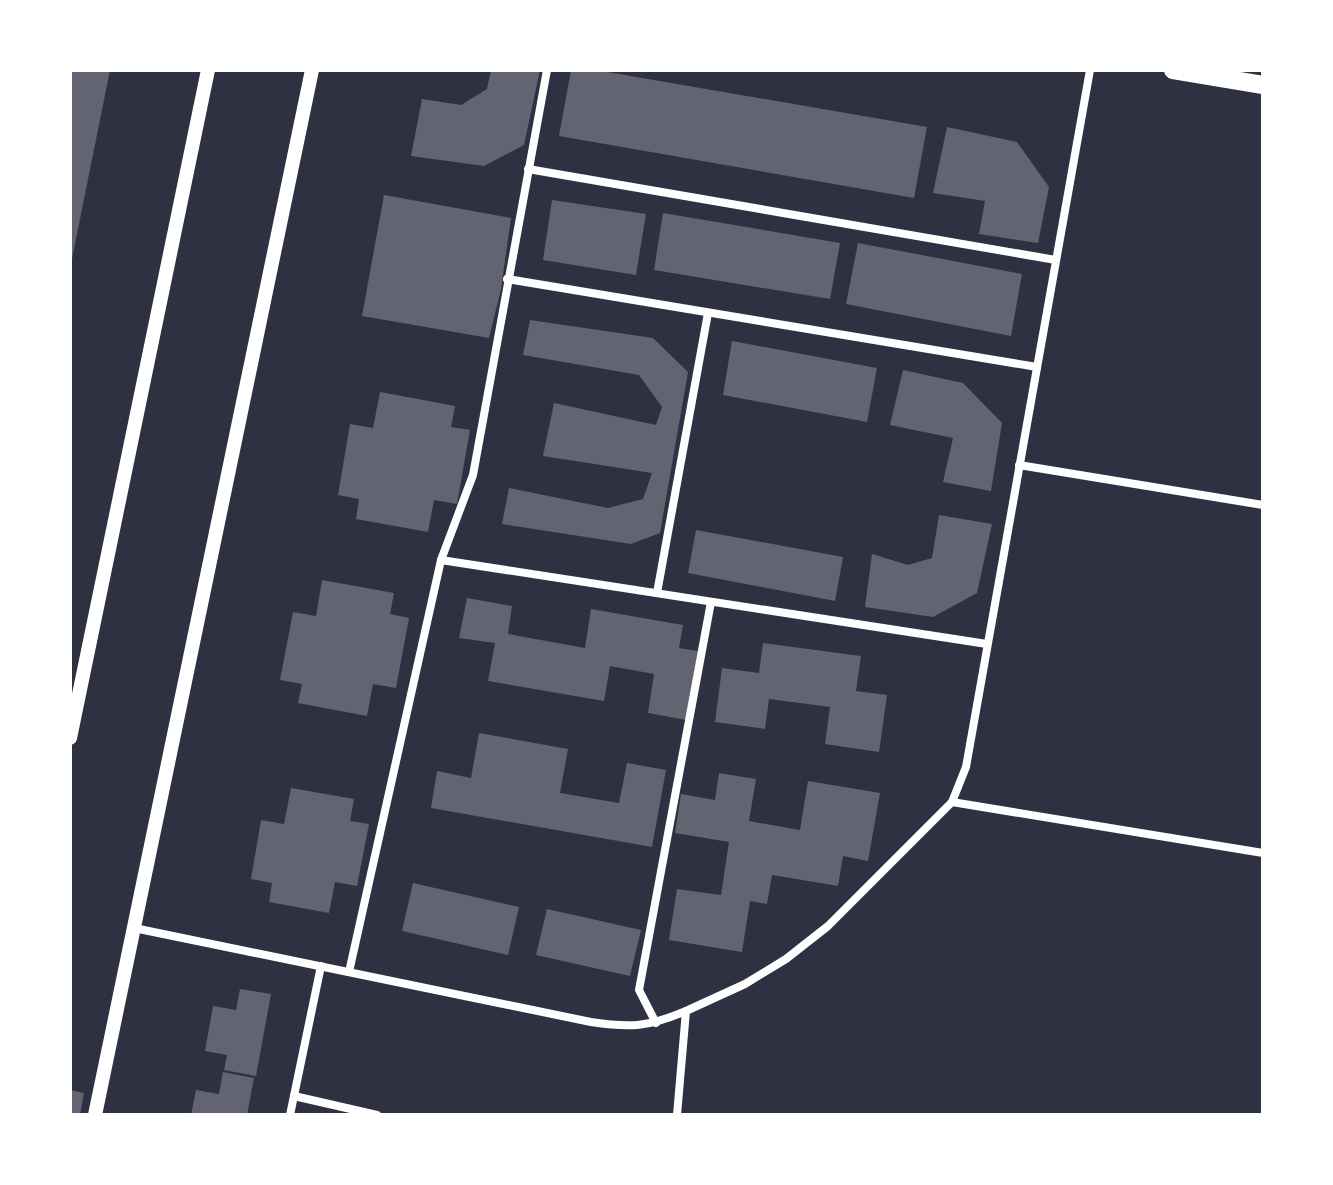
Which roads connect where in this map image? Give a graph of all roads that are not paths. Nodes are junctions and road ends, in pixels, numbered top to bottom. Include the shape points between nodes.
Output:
1 (208, 70) edge
2 (312, 70) edge
3 (547, 70) edge
4 (1090, 70) edge
5 (1173, 70) edge
6 (1263, 85) edge
7 (528, 169) junction
8 (1056, 260) junction
9 (507, 279) junction
10 (708, 313) junction
11 (1037, 367) junction
12 (1019, 465) junction
13 (1263, 505) edge
14 (441, 560) junction
15 (657, 593) junction
16 (711, 602) junction
17 (987, 644) junction
18 (70, 738) edge
19 (952, 802) junction
20 (1263, 853) edge
21 (134, 928) junction
22 (321, 966) junction
23 (349, 972) junction
24 (686, 1011) junction
25 (656, 1023) junction
26 (294, 1096) junction
27 (95, 1115) edge
28 (290, 1115) edge
29 (377, 1115) edge
30 (677, 1115) edge

1 - 18 street
2 - 21 street
3 - 7 street
4 - 8 street
5 - 6 main road
7 - 8 street
7 - 9 street
8 - 11 street
9 - 10 street
9 - 14 street via 473,475
10 - 11 street
10 - 15 street
11 - 12 street
12 - 13 street
12 - 17 street
14 - 15 street
14 - 23 street
15 - 16 street
16 - 17 street
16 - 25 street via 639,990
17 - 19 street via 966,767
19 - 20 street
19 - 24 street via 818,935 745,984
21 - 22 street
21 - 27 street
22 - 23 street
22 - 26 street
23 - 25 street via 591,1022 625,1027
24 - 25 street
24 - 30 street
26 - 28 street
26 - 29 street

